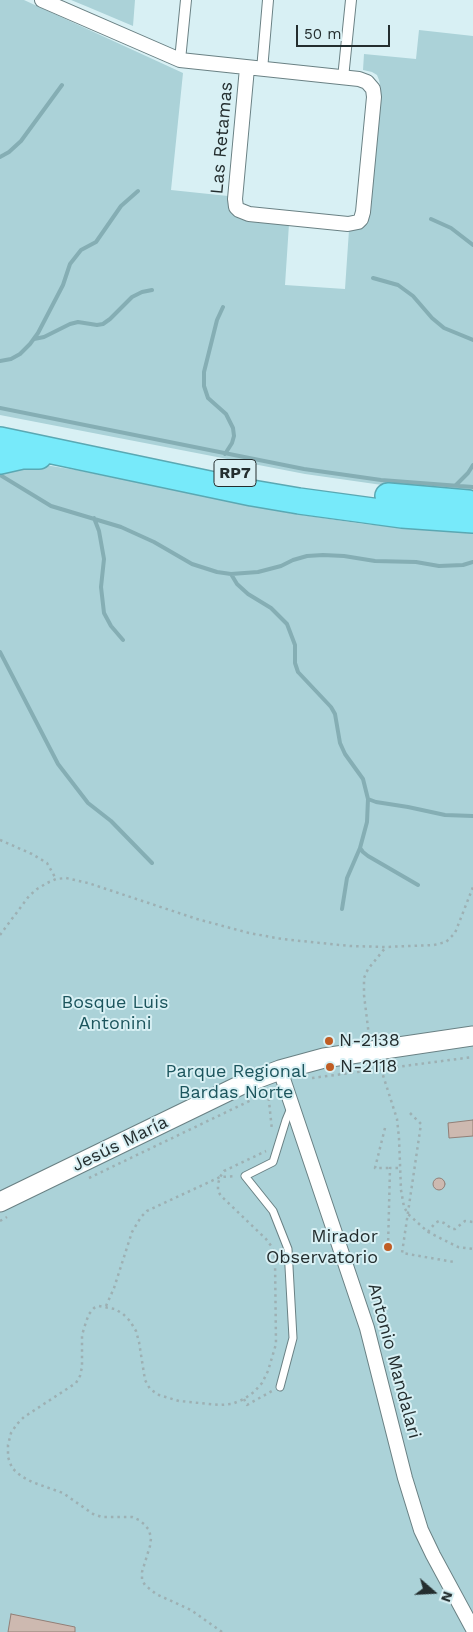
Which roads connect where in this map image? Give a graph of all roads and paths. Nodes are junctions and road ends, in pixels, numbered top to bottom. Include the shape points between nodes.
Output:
1 (42, 0) edge
2 (186, 0) edge
3 (268, 0) edge
4 (351, 0) edge
5 (180, 60) junction
6 (247, 68) junction
7 (262, 70) junction
8 (343, 78) junction
9 (0, 425) edge
10 (0, 440) edge
11 (91, 459) junction
12 (0, 461) edge
13 (473, 503) edge
14 (473, 520) edge
15 (0, 840) edge
16 (56, 880) junction
17 (473, 887) edge
18 (0, 935) edge
19 (386, 947) junction
20 (473, 1036) edge
21 (370, 1041) dead end
22 (473, 1057) edge
23 (381, 1069) junction
24 (280, 1070) junction
25 (312, 1078) dead end
26 (292, 1106) junction
27 (410, 1113) dead end
28 (385, 1128) dead end
29 (272, 1132) dead end
30 (270, 1149) dead end
31 (390, 1168) junction
32 (400, 1168) junction
33 (245, 1176) junction
34 (220, 1177) junction
35 (83, 1180) dead end
36 (6, 1208) edge
37 (408, 1214) junction
38 (0, 1221) edge
39 (473, 1222) edge
40 (428, 1232) junction
41 (388, 1247) dead end
42 (473, 1249) edge
43 (454, 1262) dead end
44 (106, 1306) junction
45 (280, 1387) joint
46 (244, 1399) junction
47 (473, 1629) edge
48 (222, 1632) edge

1 - 5 street
2 - 5 street
3 - 7 street
4 - 8 street
5 - 6 street
6 - 7 street
6 - 8 street, Las Retamas via 235,199 239,210 249,214 348,224 358,222 363,212 374,93 370,85 359,79
7 - 8 street
9 - 13 highway, RP7 via 280,481 401,498
10 - 11 highway, RP7
11 - 12 highway via 34,456
11 - 14 highway, RP7 via 299,501 410,516
15 - 16 path via 47,863
16 - 18 path via 29,896
16 - 19 path via 66,878 83,882 249,933 314,943
17 - 19 path via 455,933 446,942
19 - 21 path via 364,978
20 - 24 main road, Jesús María via 324,1058
22 - 23 path
23 - 25 path
23 - 32 path via 396,1119
24 - 26 street, Antonio Mandalari
24 - 36 main road, Jesús María via 245,1083
26 - 33 lane via 273,1162
26 - 47 street, Antonio Mandalari via 368,1328 421,1530
27 - 37 path via 421,1124
28 - 31 path via 375,1168
29 - 35 path via 268,1092
30 - 34 path via 229,1168
31 - 32 path
31 - 41 path
32 - 37 path via 402,1200
33 - 34 path
33 - 45 lane via 273,1211 288,1249 293,1338
34 - 44 path via 147,1211 141,1217 132,1232
34 - 46 path via 218,1191 221,1196 266,1239 275,1258 277,1331 274,1351 262,1383
36 - 38 path
37 - 40 path
37 - 43 path via 402,1253
39 - 40 path via 464,1221 452,1229 439,1221
40 - 42 path via 458,1247
44 - 46 path via 123,1314 136,1330 145,1380 159,1396 220,1405
44 - 48 path via 94,1308 89,1314 82,1335 82,1367 76,1383 17,1424 11,1433 8,1457 20,1476 63,1493 93,1514 132,1517 144,1524 150,1538 142,1572 145,1585 156,1594 191,1610
45 - 46 path via 247,1405

